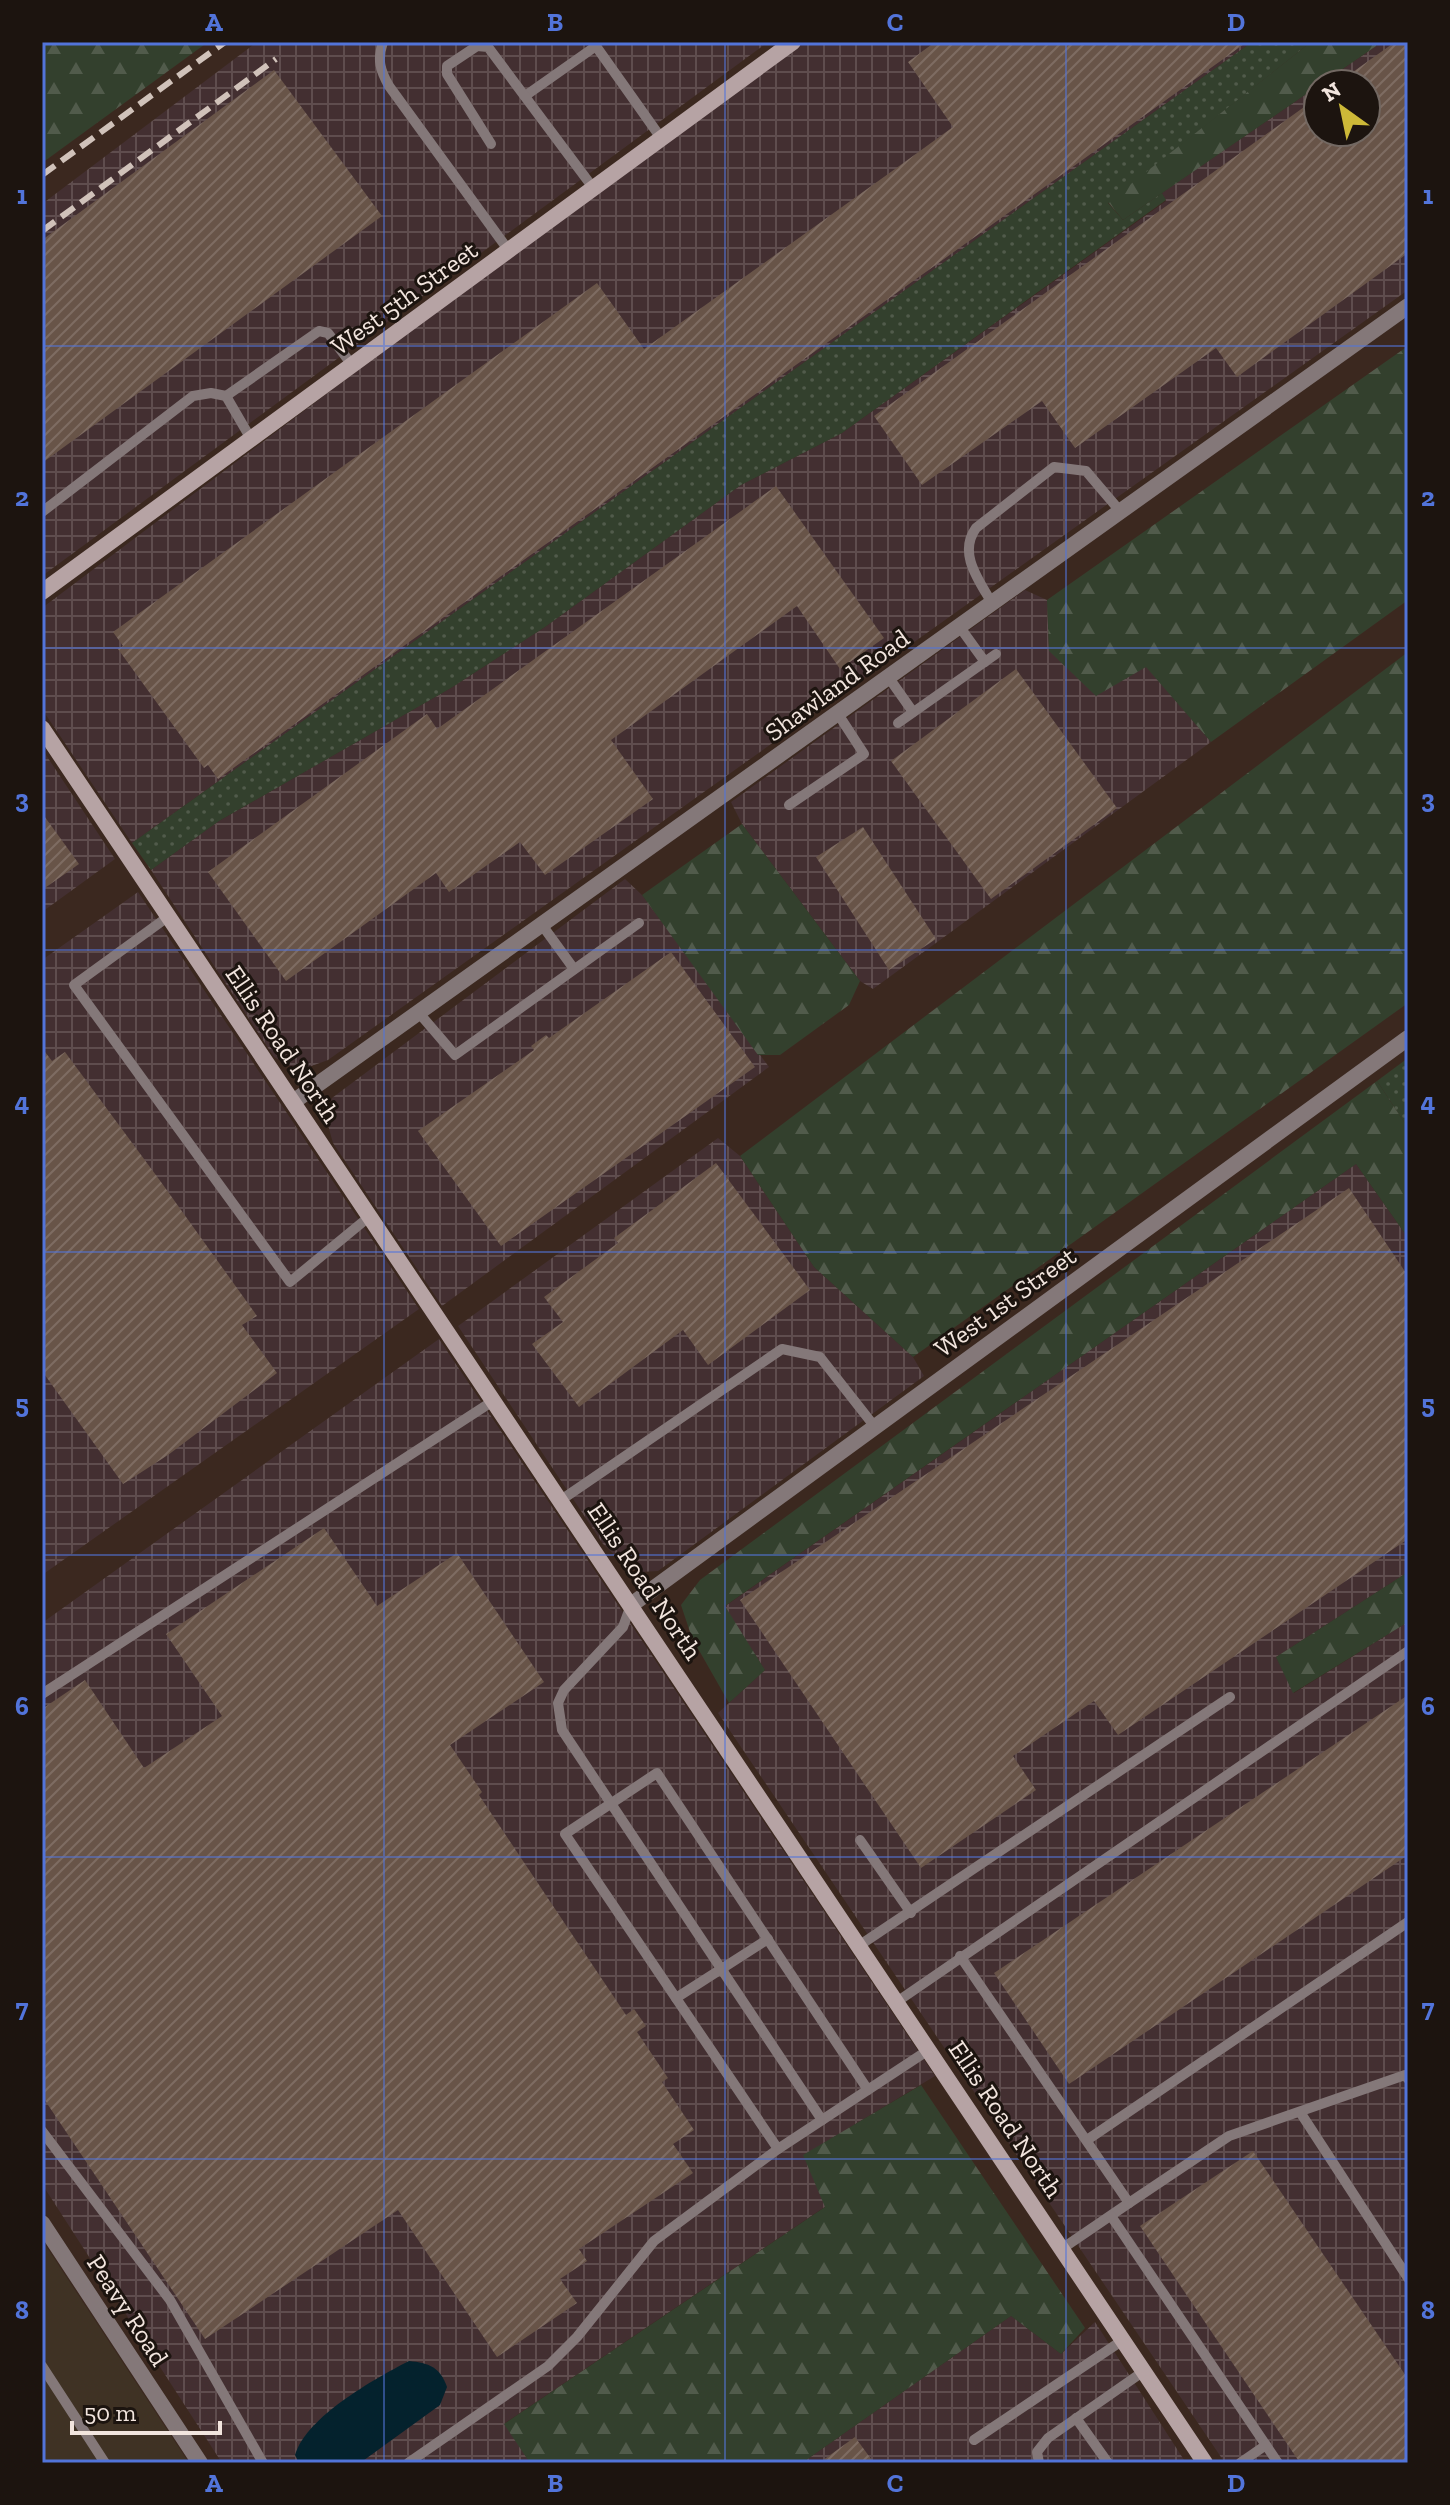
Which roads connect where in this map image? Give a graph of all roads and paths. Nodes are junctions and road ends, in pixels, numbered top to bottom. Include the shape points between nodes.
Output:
1 (383, 42) edge
2 (793, 42) edge
3 (594, 44) edge
4 (525, 96) junction
5 (661, 138) junction
6 (491, 144) dead end
7 (594, 189) junction
8 (509, 251) junction
9 (1408, 306) edge
10 (352, 365) junction
11 (226, 396) junction
12 (251, 439) junction
13 (1120, 511) junction
14 (42, 512) edge
15 (42, 592) edge
16 (992, 603) junction
17 (959, 626) junction
18 (996, 654) dead end
19 (985, 662) junction
20 (889, 678) junction
21 (913, 712) junction
22 (838, 714) junction
23 (898, 723) dead end
24 (42, 728) edge
25 (789, 805) dead end
26 (169, 916) junction
27 (639, 923) dead end
28 (542, 925) junction
29 (574, 969) junction
30 (419, 1013) junction
31 (1408, 1038) edge
32 (293, 1102) junction
33 (370, 1216) junction
34 (493, 1401) junction
35 (875, 1427) junction
36 (561, 1500) junction
37 (631, 1605) junction
38 (1408, 1651) edge
39 (42, 1694) edge
40 (1230, 1697) dead end
41 (609, 1805) junction
42 (860, 1840) dead end
43 (911, 1913) junction
44 (1408, 1922) edge
45 (768, 1939) junction
46 (860, 1945) junction
47 (960, 1956) junction
48 (719, 1970) junction
49 (676, 1998) junction
50 (898, 2001) junction
51 (930, 2049) junction
52 (1408, 2079) edge
53 (868, 2090) junction
54 (1300, 2112) junction
55 (822, 2120) junction
56 (42, 2131) edge
57 (1087, 2140) junction
58 (778, 2149) junction
59 (1129, 2203) junction
60 (1111, 2216) junction
61 (42, 2223) edge
62 (1063, 2248) junction
63 (1408, 2278) edge
64 (1123, 2340) junction
65 (42, 2366) edge
66 (1144, 2371) junction
67 (1076, 2418) junction
68 (974, 2440) dead end
69 (1266, 2445) junction
70 (105, 2463) edge
71 (200, 2463) edge
72 (263, 2463) edge
73 (408, 2463) edge
74 (1039, 2463) edge
75 (1108, 2463) edge
76 (1205, 2463) edge
77 (1240, 2463) edge
78 (1278, 2463) edge

1 - 8 lane via 380,70 389,86
2 - 5 street, West 5th Street
3 - 4 lane
3 - 5 lane
4 - 6 lane via 488,47 477,46 447,66 448,81
4 - 7 lane
5 - 7 street, West 5th Street
7 - 8 street, West 5th Street
8 - 10 street, West 5th Street
9 - 13 street, Shawland Road
10 - 11 lane via 328,333 319,331
10 - 12 street, West 5th Street
11 - 12 lane
11 - 14 lane via 193,396
12 - 15 street, West 5th Street
13 - 16 street, Shawland Road
13 - 16 lane via 1086,471 1054,467 968,539 969,558
16 - 17 street, Shawland Road
17 - 19 lane
17 - 20 street, Shawland Road
18 - 19 lane
19 - 21 lane
20 - 21 lane
20 - 22 street, Shawland Road
21 - 23 lane
22 - 25 lane via 864,754
22 - 28 street, Shawland Road
24 - 26 street, Ellis Road North
26 - 32 street, Ellis Road North
26 - 33 lane via 74,985 290,1282
27 - 29 lane
28 - 29 lane
28 - 30 street, Shawland Road
29 - 30 lane via 455,1055
30 - 32 street, Shawland Road
31 - 35 street, West 1st Street
32 - 33 street, Ellis Road North
33 - 34 street, Ellis Road North
34 - 36 street, Ellis Road North
34 - 39 lane
35 - 36 lane via 820,1357 782,1349
35 - 37 street, West 1st Street
36 - 37 street, Ellis Road North
37 - 41 lane via 623,1627 558,1703 562,1730
37 - 46 street, Ellis Road North
38 - 47 lane
40 - 43 lane
41 - 45 lane via 657,1773
41 - 48 lane
41 - 49 lane via 565,1834
42 - 43 lane
43 - 46 lane
44 - 57 lane
45 - 48 lane
45 - 53 lane
46 - 50 street, Ellis Road North
47 - 50 lane
47 - 57 lane
48 - 49 lane
48 - 55 lane
49 - 58 lane
50 - 51 street, Ellis Road North
51 - 53 lane
51 - 62 street, Ellis Road North
52 - 54 lane via 1405,2075
53 - 55 lane
54 - 59 lane via 1229,2136
54 - 63 lane
55 - 58 lane
56 - 72 lane via 170,2300
57 - 59 lane
58 - 73 lane via 654,2241 548,2366
59 - 60 lane
60 - 62 lane
60 - 69 lane
61 - 71 street, Peavy Road
62 - 64 street, Ellis Road North
64 - 66 street, Ellis Road North
64 - 68 lane
65 - 70 lane
66 - 67 lane
66 - 76 street, Ellis Road North
67 - 74 lane via 1041,2444
67 - 75 lane
69 - 77 lane
69 - 78 lane

